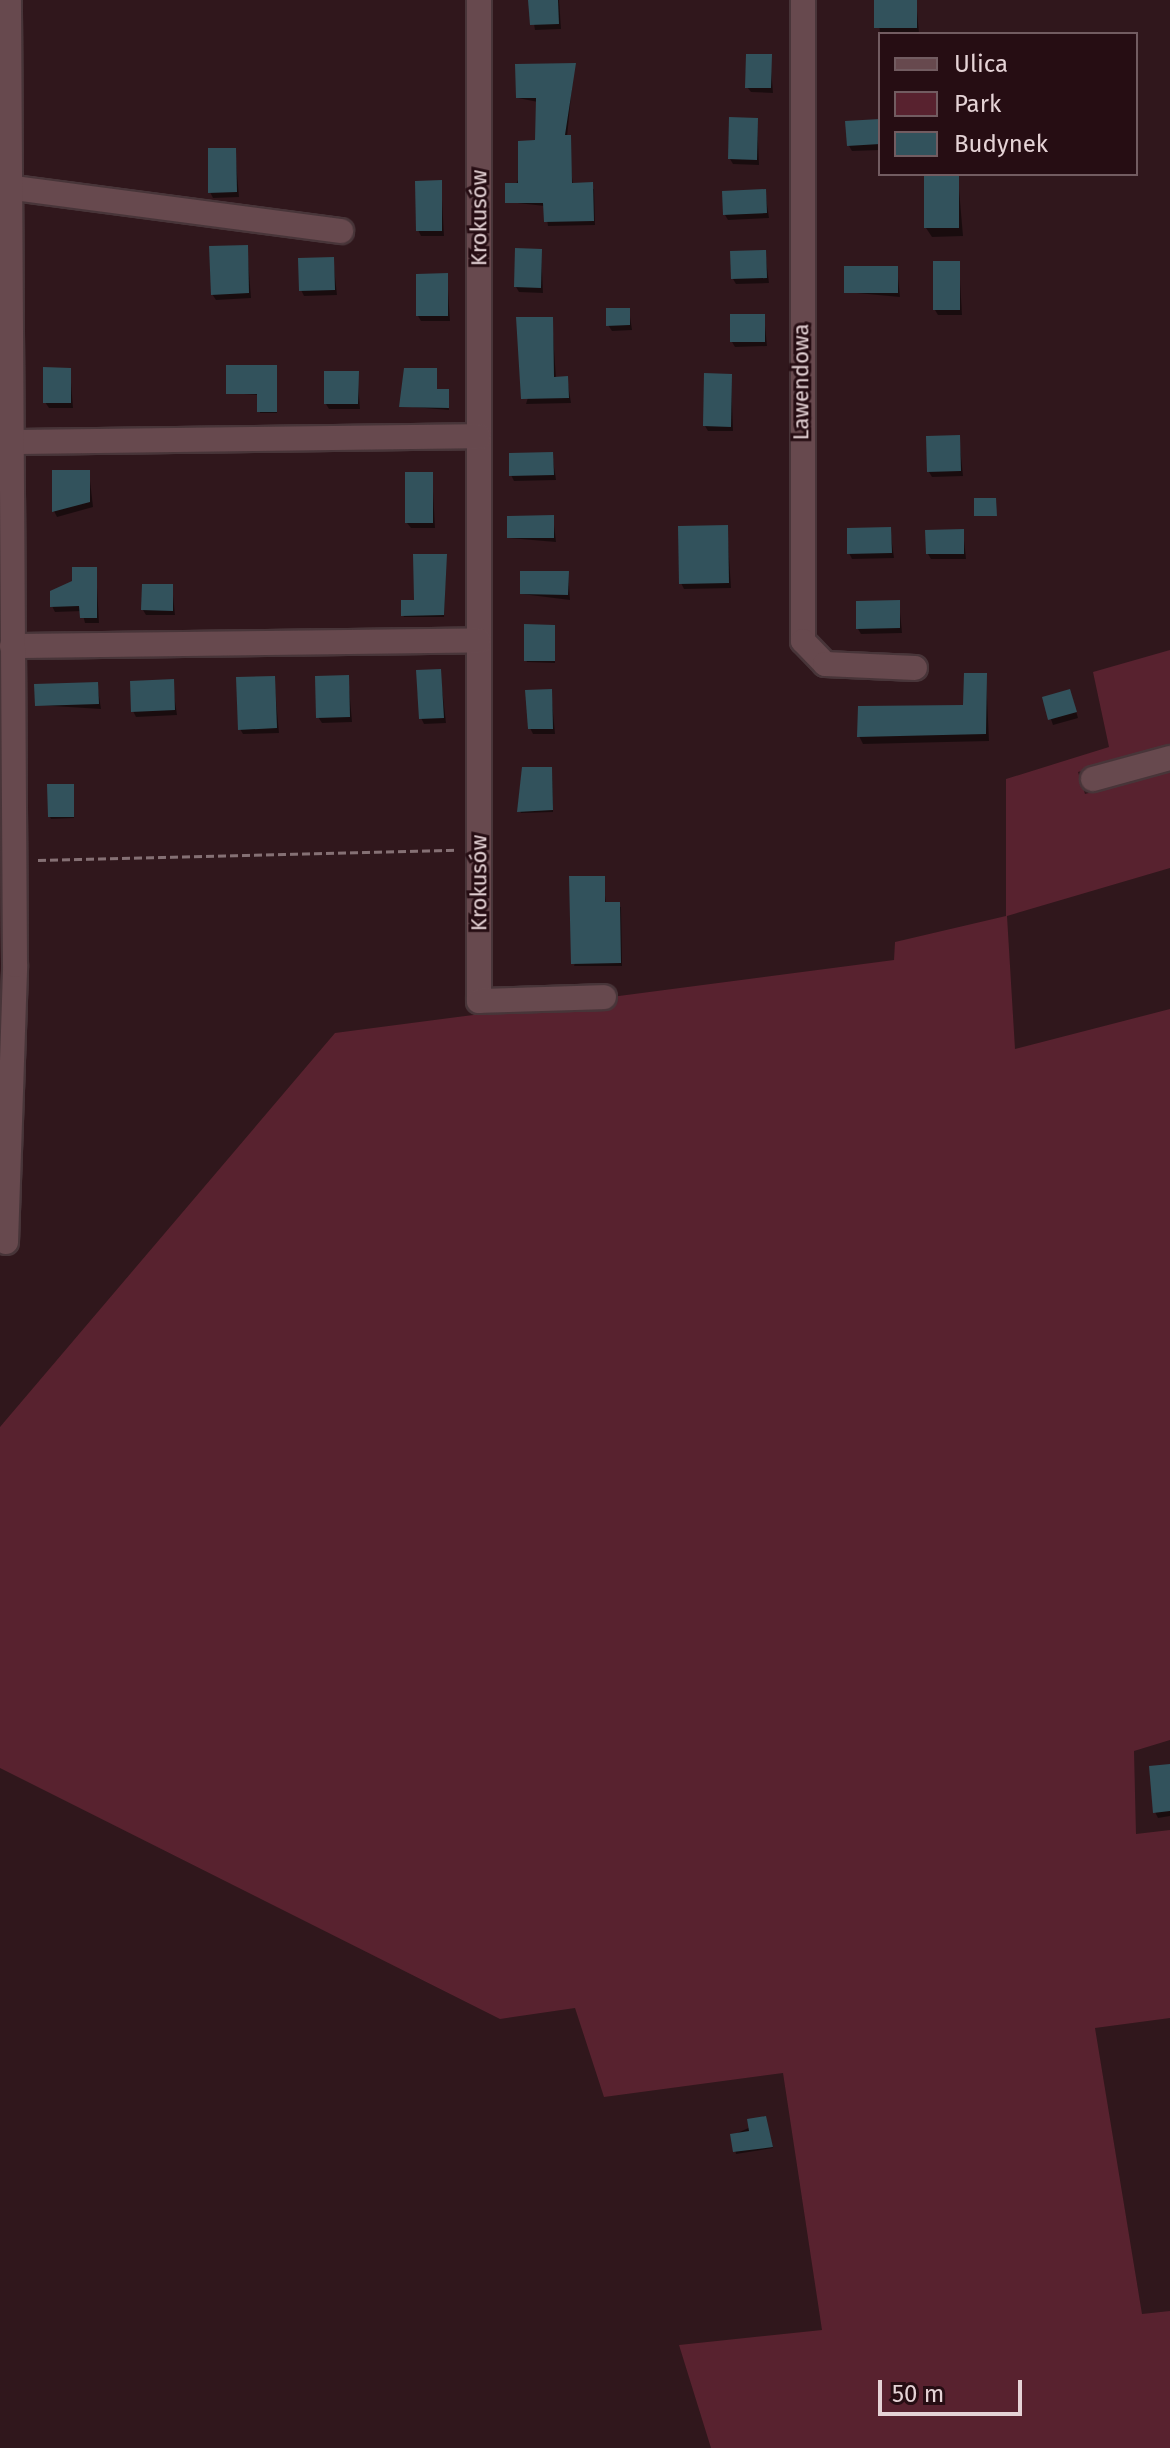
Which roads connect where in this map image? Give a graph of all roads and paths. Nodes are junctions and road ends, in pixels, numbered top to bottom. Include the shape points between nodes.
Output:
1 (9, 0) edge
2 (479, 0) edge
3 (803, 0) edge
4 (4, 88) edge
5 (7, 187) junction
6 (341, 231) dead end
7 (3, 242) edge
8 (479, 436) junction
9 (9, 442) junction
10 (5, 523) edge
11 (479, 640) junction
12 (12, 646) junction
13 (915, 668) dead end
14 (6, 748) edge
15 (1170, 758) edge
16 (1093, 779) dead end
17 (479, 850) junction
18 (14, 861) junction
19 (7, 963) edge
20 (604, 997) dead end
21 (6, 1242) dead end

1 - 4 street
2 - 8 street, Krokusów
3 - 13 street, Lawendowa via 803,641 825,664
4 - 5 street
5 - 6 street
5 - 7 street
7 - 9 street
8 - 9 street
8 - 11 street, Krokusów
9 - 10 street
10 - 12 street
11 - 12 street
11 - 17 street, Krokusów
12 - 14 street
14 - 18 street
15 - 16 street
17 - 18 path
17 - 20 street, Krokusów via 479,1001
18 - 19 street
19 - 21 street

